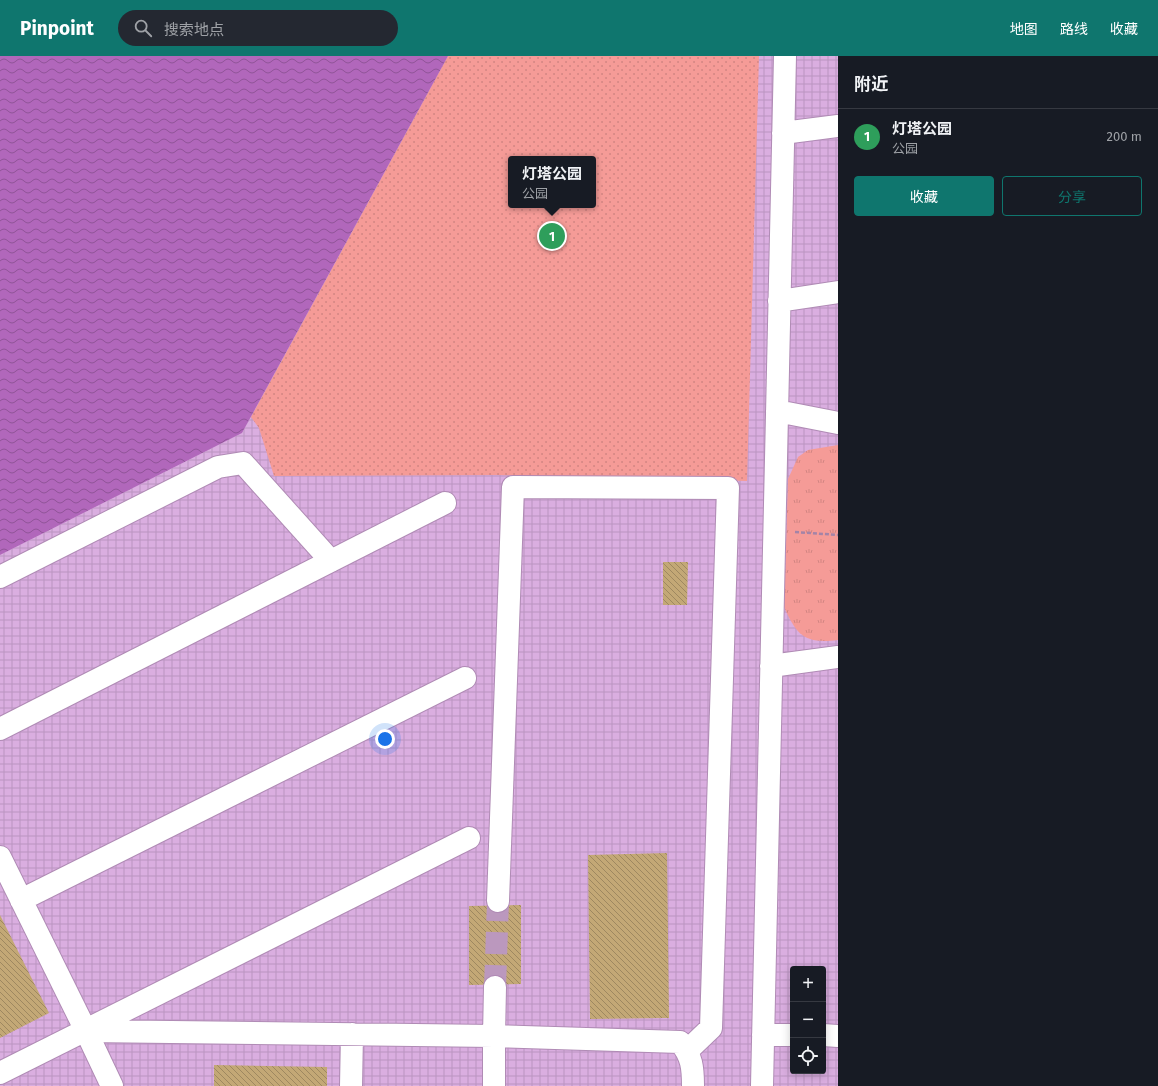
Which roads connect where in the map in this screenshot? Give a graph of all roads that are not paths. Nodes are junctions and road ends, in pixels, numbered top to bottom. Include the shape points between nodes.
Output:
1 (785, 56) edge
2 (838, 126) edge
3 (783, 133) junction
4 (838, 292) edge
5 (779, 301) junction
6 (777, 411) junction
7 (838, 423) edge
8 (445, 503) dead end
9 (331, 561) junction
10 (0, 577) edge
11 (838, 657) edge
12 (771, 666) junction
13 (465, 678) dead end
14 (0, 728) edge
15 (468, 838) dead end
16 (0, 857) edge
17 (21, 900) junction
18 (498, 901) tunnel mouth
19 (495, 987) tunnel mouth
20 (86, 1031) junction
21 (352, 1034) junction
22 (763, 1035) junction
23 (790, 1035) edge
24 (494, 1036) junction
25 (826, 1036) edge
26 (838, 1036) edge
27 (688, 1050) junction
28 (0, 1073) edge
29 (112, 1086) edge
30 (351, 1086) edge
31 (494, 1086) edge
32 (693, 1086) edge
33 (762, 1086) edge

1 - 3 lane
2 - 3 lane
3 - 5 lane
4 - 5 lane
5 - 6 lane
6 - 7 lane
6 - 12 lane
8 - 9 lane
9 - 10 lane via 243,463 218,467
9 - 14 lane
11 - 12 lane
12 - 22 lane
13 - 17 lane
15 - 20 lane
16 - 17 lane
17 - 20 lane
18 - 27 lane via 513,487 728,488 711,1028
19 - 24 lane
20 - 21 lane
20 - 28 lane
20 - 29 lane
21 - 24 lane
21 - 30 lane
22 - 23 lane
22 - 33 lane
24 - 27 lane via 680,1042
24 - 31 lane
25 - 26 lane
27 - 32 lane via 693,1065

